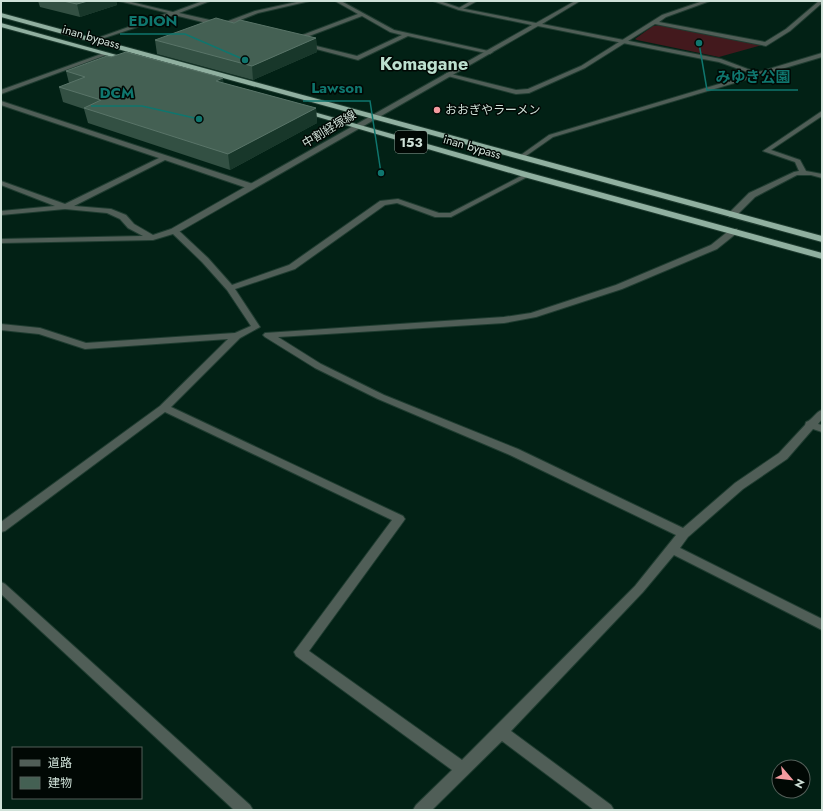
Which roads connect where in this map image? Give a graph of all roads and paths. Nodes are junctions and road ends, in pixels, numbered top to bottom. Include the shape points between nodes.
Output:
1 (122, 1) edge
2 (208, 1) edge
3 (308, 1) edge
4 (337, 1) edge
5 (435, 1) edge
6 (475, 1) edge
7 (578, 1) edge
8 (708, 1) edge
9 (822, 1) edge
10 (459, 9) junction
11 (172, 13) junction
12 (1, 15) edge
13 (361, 15) junction
14 (653, 22) junction
15 (1, 25) edge
16 (223, 25) junction
17 (537, 25) junction
18 (238, 28) edge
19 (408, 34) junction
20 (94, 41) junction
21 (624, 42) junction
22 (490, 52) junction
23 (106, 54) junction
24 (822, 55) edge
25 (136, 62) edge
26 (758, 74) junction
27 (447, 75) junction
28 (1, 92) edge
29 (1, 103) edge
30 (295, 108) edge
31 (822, 113) edge
32 (372, 117) junction
33 (355, 126) junction
34 (521, 157) junction
35 (164, 158) junction
36 (804, 173) junction
37 (527, 175) junction
38 (822, 176) edge
39 (1, 183) edge
40 (250, 186) junction
41 (65, 207) junction
42 (1, 213) edge
43 (732, 215) junction
44 (174, 231) junction
45 (734, 231) junction
46 (153, 238) junction
47 (822, 239) edge
48 (1, 241) edge
49 (822, 256) edge
50 (230, 288) junction
51 (1, 327) edge
52 (256, 327) junction
53 (268, 335) junction
54 (237, 336) junction
55 (164, 408) junction
56 (822, 413) edge
57 (810, 424) junction
58 (822, 429) edge
59 (1, 528) edge
60 (684, 534) junction
61 (672, 549) junction
62 (1, 588) edge
63 (822, 625) edge
64 (500, 732) junction
65 (463, 770) junction
66 (245, 810) edge
67 (421, 810) edge
68 (606, 810) edge

1 - 11 street
2 - 11 street
3 - 16 street via 257,12
4 - 13 street
5 - 10 street
6 - 10 street
7 - 17 street, 中割経塚線
8 - 14 street
9 - 14 street via 785,32 766,44
10 - 17 street
11 - 16 street
11 - 20 street
12 - 20 highway, inan bypass / 153
13 - 19 street via 392,31
13 - 19 street via 291,42 358,58
14 - 21 street
15 - 23 highway, inan bypass
16 - 18 street
17 - 21 street
17 - 22 street, 中割経塚線
19 - 22 street
20 - 32 highway, inan bypass / 153
21 - 26 street via 721,61
21 - 27 street via 583,67 529,91 516,92
22 - 27 street, 中割経塚線
23 - 25 highway, inan bypass
23 - 28 street
24 - 26 street
26 - 34 street via 551,136
27 - 32 street, 中割経塚線
29 - 35 street
30 - 33 highway, inan bypass / 153
31 - 36 street via 766,150 798,161
32 - 33 street, 中割経塚線
32 - 34 highway, inan bypass / 153
33 - 37 highway, inan bypass / 153
33 - 40 street, 中割経塚線 via 290,166
34 - 43 highway, inan bypass / 153
35 - 40 street
35 - 41 street
36 - 38 street
36 - 43 street via 796,174 752,196
37 - 45 highway, inan bypass / 153
37 - 50 street via 451,215 438,215 398,201 383,203 292,267
39 - 41 street
40 - 44 street, 中割経塚線
41 - 42 street
41 - 46 street via 108,211 123,217 131,226
43 - 47 highway, inan bypass / 153
44 - 46 street, 中割経塚線
44 - 50 street
45 - 49 highway, inan bypass / 153
45 - 53 street via 714,247 619,287 533,315 504,320
46 - 48 street, 中割経塚線
50 - 52 street
51 - 54 street via 40,331 85,346
52 - 53 street
52 - 54 street
53 - 60 street via 318,366 381,397 514,452
54 - 55 street
55 - 59 street
55 - 65 street via 399,519 301,652
56 - 57 street
57 - 58 street
57 - 60 street via 783,456 739,486
60 - 61 street
61 - 63 street
61 - 64 street via 639,589
62 - 66 street
64 - 65 street
64 - 68 street
65 - 67 street

